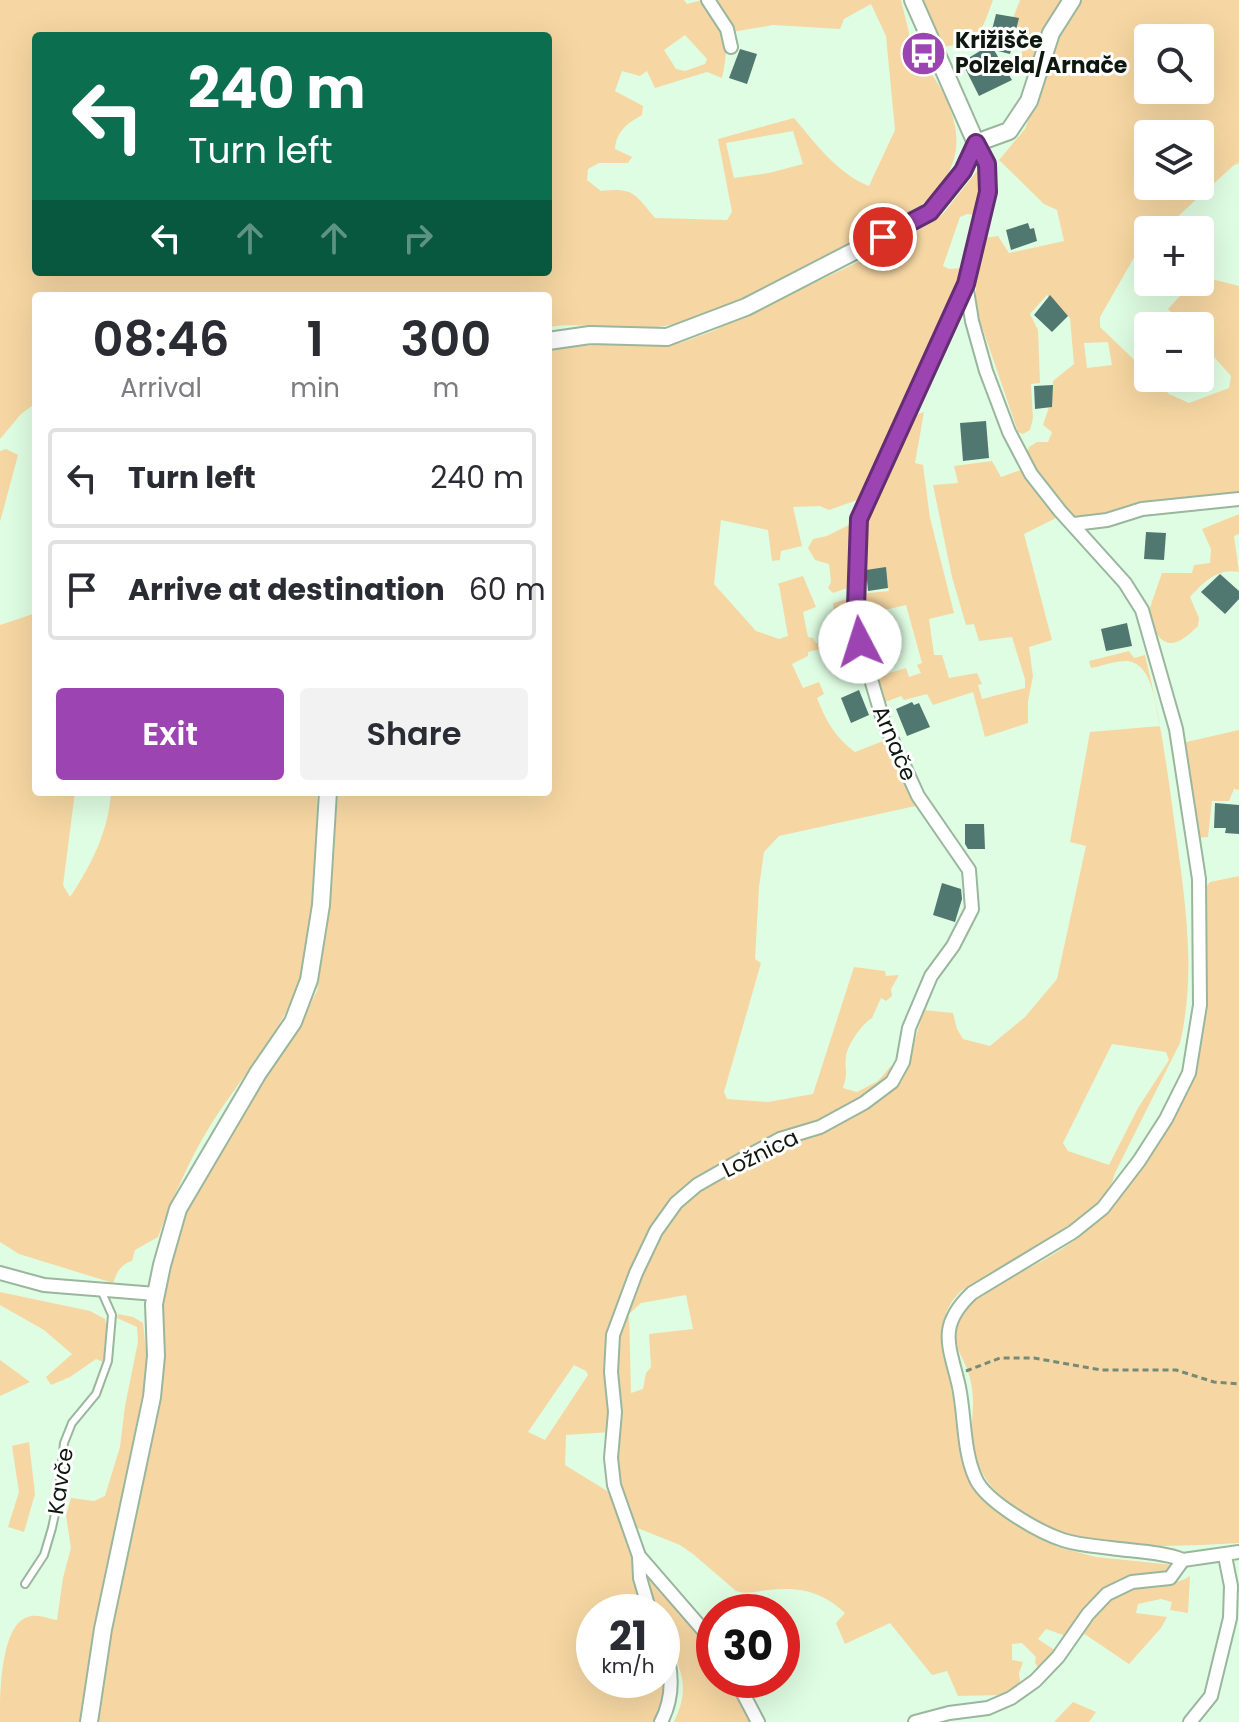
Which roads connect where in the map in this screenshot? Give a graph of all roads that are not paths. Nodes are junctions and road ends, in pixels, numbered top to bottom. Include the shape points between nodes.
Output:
1 (708, 0) edge
2 (913, 0) edge
3 (1072, 0) edge
4 (731, 47) dead end
5 (976, 143) junction
6 (966, 284) junction
7 (552, 340) edge
8 (1239, 499) edge
9 (1074, 524) junction
10 (328, 796) edge
11 (918, 796) joint
12 (0, 1273) edge
13 (101, 1290) junction
14 (156, 1294) junction
15 (1239, 1552) edge
16 (639, 1556) junction
17 (1225, 1556) junction
18 (1183, 1560) junction
19 (25, 1584) dead end
20 (645, 1594) edge
21 (696, 1624) edge
22 (671, 1698) edge
23 (745, 1698) edge
24 (89, 1722) edge
25 (661, 1722) edge
26 (758, 1722) edge
27 (915, 1722) edge
28 (1190, 1722) edge

1 - 4 street via 727,29
2 - 5 street
3 - 5 street via 1051,33 1029,101 1009,131
5 - 6 street, Arnače via 987,164 988,192
5 - 7 street via 963,171 930,212 746,307 667,337 590,335
6 - 9 street, Arnače via 986,371 1009,432 1031,474
6 - 11 street, Arnače via 859,519 860,642 883,720
8 - 9 street via 1142,509
9 - 18 street, Arnače via 1142,610 1176,729 1199,879 1200,1005 1189,1073 1139,1161 1103,1208 958,1306 949,1321 949,1357 975,1479 984,1492 1062,1540
10 - 14 street via 321,905 309,980 293,1022 178,1209
11 - 16 street, Ložnica via 969,870 972,909 931,976 892,1082 820,1127 780,1139 686,1194 656,1231 619,1316 613,1335 611,1458 614,1485
12 - 13 street via 44,1285
13 - 14 street
13 - 19 lane, Kavče via 112,1315 108,1361 96,1394 72,1423 64,1443 52,1528 44,1555
14 - 24 street via 152,1397
15 - 17 street
16 - 20 street, Ložnica
16 - 21 street, Ložnica
17 - 18 street
17 - 28 street via 1230,1618 1211,1696
18 - 27 street via 1170,1578 1132,1582 1107,1594 1058,1657 1011,1698 988,1708
22 - 25 street
23 - 26 street

